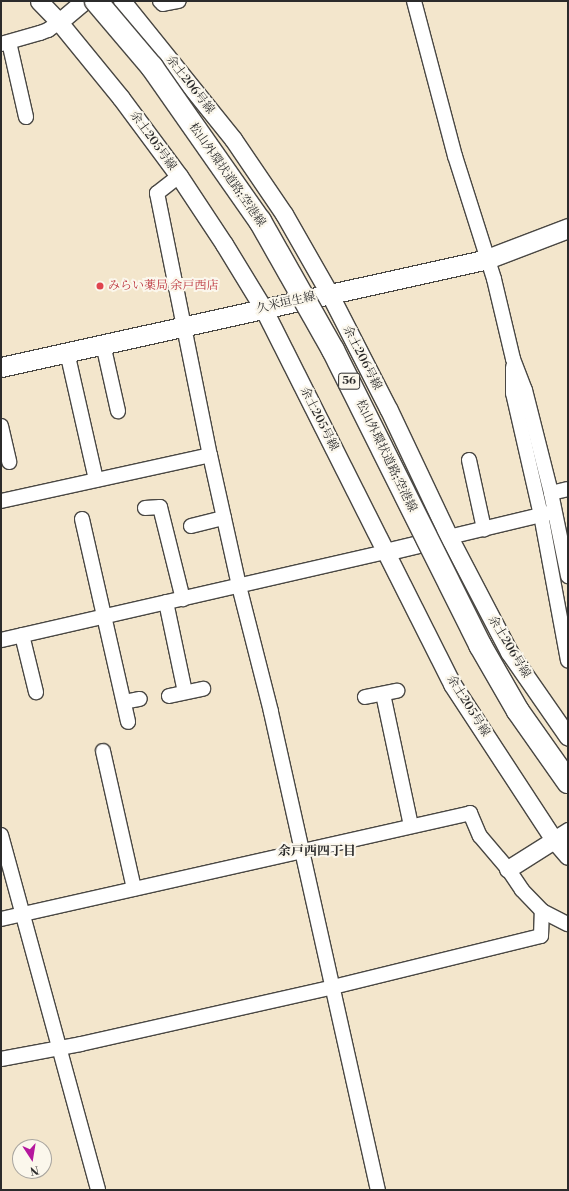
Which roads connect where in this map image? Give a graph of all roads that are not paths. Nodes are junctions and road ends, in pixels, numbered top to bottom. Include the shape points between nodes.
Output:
1 (39, 1) edge
2 (84, 1) edge
3 (96, 1) edge
4 (122, 1) edge
5 (160, 1) edge
6 (179, 1) edge
7 (414, 1) edge
8 (59, 22) junction
9 (5, 43) edge
10 (26, 117) dead end
11 (179, 176) junction
12 (568, 228) edge
13 (487, 259) junction
14 (329, 293) junction
15 (263, 308) junction
16 (184, 326) junction
17 (103, 344) junction
18 (67, 352) junction
19 (513, 358) junction
20 (1, 367) edge
21 (118, 411) dead end
22 (1, 426) edge
23 (210, 455) junction
24 (469, 460) dead end
25 (9, 462) dead end
26 (96, 480) junction
27 (568, 489) edge
28 (551, 493) junction
29 (1, 500) edge
30 (145, 508) dead end
31 (555, 512) junction
32 (541, 515) junction
33 (224, 518) junction
34 (82, 519) dead end
35 (191, 526) dead end
36 (484, 529) junction
37 (449, 537) junction
38 (385, 552) junction
39 (568, 576) edge
40 (239, 586) junction
41 (183, 598) junction
42 (166, 602) junction
43 (105, 616) junction
44 (22, 635) junction
45 (1, 640) edge
46 (568, 661) edge
47 (203, 689) dead end
48 (397, 691) dead end
49 (36, 692) dead end
50 (185, 692) junction
51 (383, 694) junction
52 (169, 696) dead end
53 (365, 698) dead end
54 (140, 699) dead end
55 (124, 702) junction
56 (128, 722) dead end
57 (568, 737) edge
58 (103, 751) dead end
59 (568, 782) edge
60 (411, 826) junction
61 (1, 835) edge
62 (561, 836) edge
63 (301, 851) junction
64 (568, 856) edge
65 (508, 869) junction
66 (134, 889) junction
67 (542, 911) junction
68 (23, 914) junction
69 (1, 919) edge
70 (568, 924) edge
71 (333, 987) junction
72 (60, 1047) junction
73 (1, 1059) edge
74 (98, 1190) edge
75 (378, 1190) edge

1 - 8 street, 余土205号線
2 - 8 street
3 - 59 highway, 松山外環状道路;空港線 / 56, bridge via 152,67 260,221 333,350 480,645 518,711
4 - 14 street, 余土206号線 via 233,139 284,214
5 - 6 street via 163,4
7 - 13 street via 455,156
8 - 9 street via 48,30
8 - 11 street, 余土205号線 via 121,98
9 - 10 street
11 - 15 street, 余土205号線
11 - 16 street via 157,193
12 - 13 main road, 久米垣生線
13 - 14 main road, 久米垣生線
13 - 19 street
14 - 15 main road, 久米垣生線
14 - 37 street, 余土206号線 via 389,410
15 - 16 main road, 久米垣生線
15 - 38 street, 余土205号線
16 - 17 main road, 久米垣生線
16 - 23 street
17 - 18 main road, 久米垣生線
17 - 21 street
18 - 20 main road, 久米垣生線
18 - 26 street
19 - 28 street via 526,390
19 - 32 street via 513,393
22 - 25 street
23 - 26 street
23 - 33 street
24 - 36 street
26 - 29 street
27 - 28 street
28 - 31 street
30 - 41 street via 160,507
31 - 32 street
31 - 39 street
32 - 36 street
32 - 46 street
33 - 35 street
33 - 40 street
34 - 43 street
36 - 37 street
37 - 38 street
37 - 57 street, 余土206号線 via 509,652
38 - 40 street
38 - 62 street, 余土205号線 via 452,684
40 - 41 street
40 - 63 street via 271,712
41 - 42 street
42 - 43 street
42 - 50 street
43 - 44 street
43 - 55 street
44 - 45 street
44 - 49 street
47 - 50 street
48 - 51 street
50 - 52 street
51 - 53 street
51 - 60 street
54 - 55 street
55 - 56 street
58 - 66 street
60 - 63 street
60 - 65 street via 470,814 480,836
61 - 68 street
62 - 64 street, 余土205号線
62 - 65 street
63 - 66 street
63 - 71 street
65 - 67 street via 522,890
66 - 68 street
67 - 70 street
67 - 71 street via 541,936
68 - 69 street
68 - 72 street
71 - 72 street
71 - 75 street
72 - 73 street
72 - 74 street

